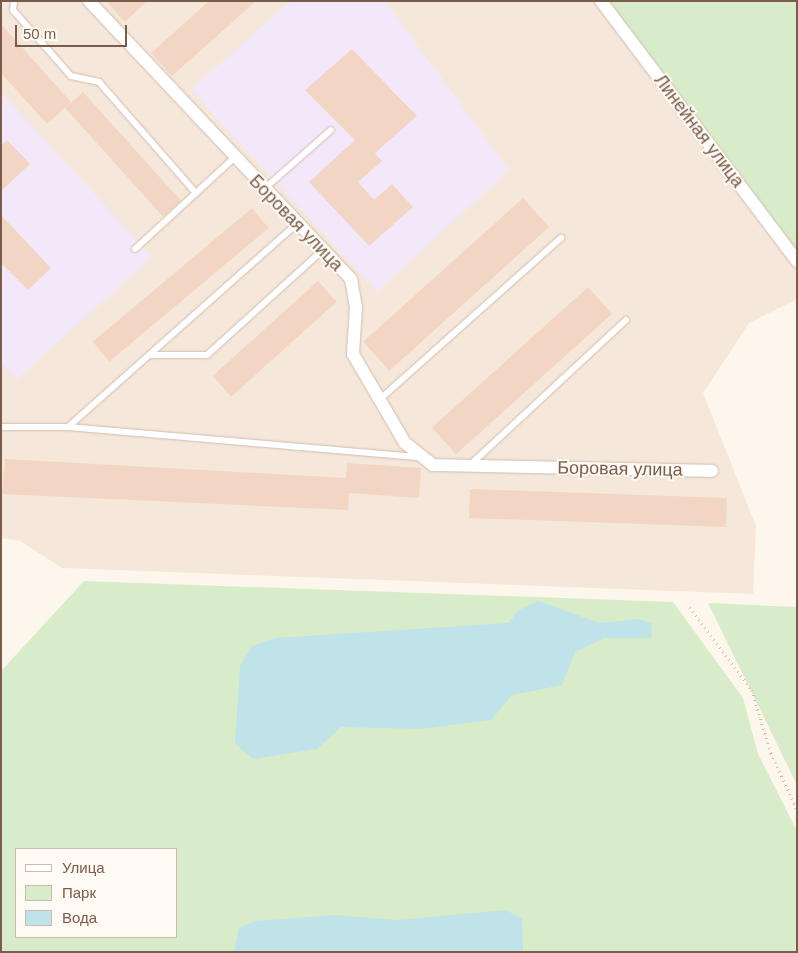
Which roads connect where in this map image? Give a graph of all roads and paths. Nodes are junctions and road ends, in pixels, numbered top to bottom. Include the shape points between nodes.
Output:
1 (14, 1) edge
2 (89, 1) edge
3 (600, 1) edge
4 (331, 130) dead end
5 (233, 159) junction
6 (264, 189) junction
7 (196, 193) junction
8 (297, 224) junction
9 (561, 238) dead end
10 (135, 249) dead end
11 (323, 250) junction
12 (797, 261) edge
13 (626, 320) dead end
14 (149, 355) junction
15 (378, 400) junction
16 (1, 427) edge
17 (68, 427) junction
18 (423, 458) junction
19 (469, 466) junction
20 (712, 471) dead end
21 (690, 607) dead end
22 (797, 809) edge

1 - 7 lane via 13,10 71,76 99,82
2 - 5 street, Боровая улица
3 - 12 street, Линейная улица
4 - 6 lane
5 - 6 street, Боровая улица
5 - 7 lane
6 - 8 street, Боровая улица
7 - 10 lane
8 - 11 street, Боровая улица
8 - 14 lane
9 - 15 lane
11 - 14 lane via 207,355
11 - 15 street, Боровая улица via 351,279 356,307 353,354
13 - 19 lane
14 - 17 lane
15 - 18 street, Боровая улица via 405,443
16 - 17 lane
17 - 18 lane
18 - 19 street, Боровая улица via 433,466
19 - 20 street, Боровая улица
21 - 22 path via 752,690 771,753

